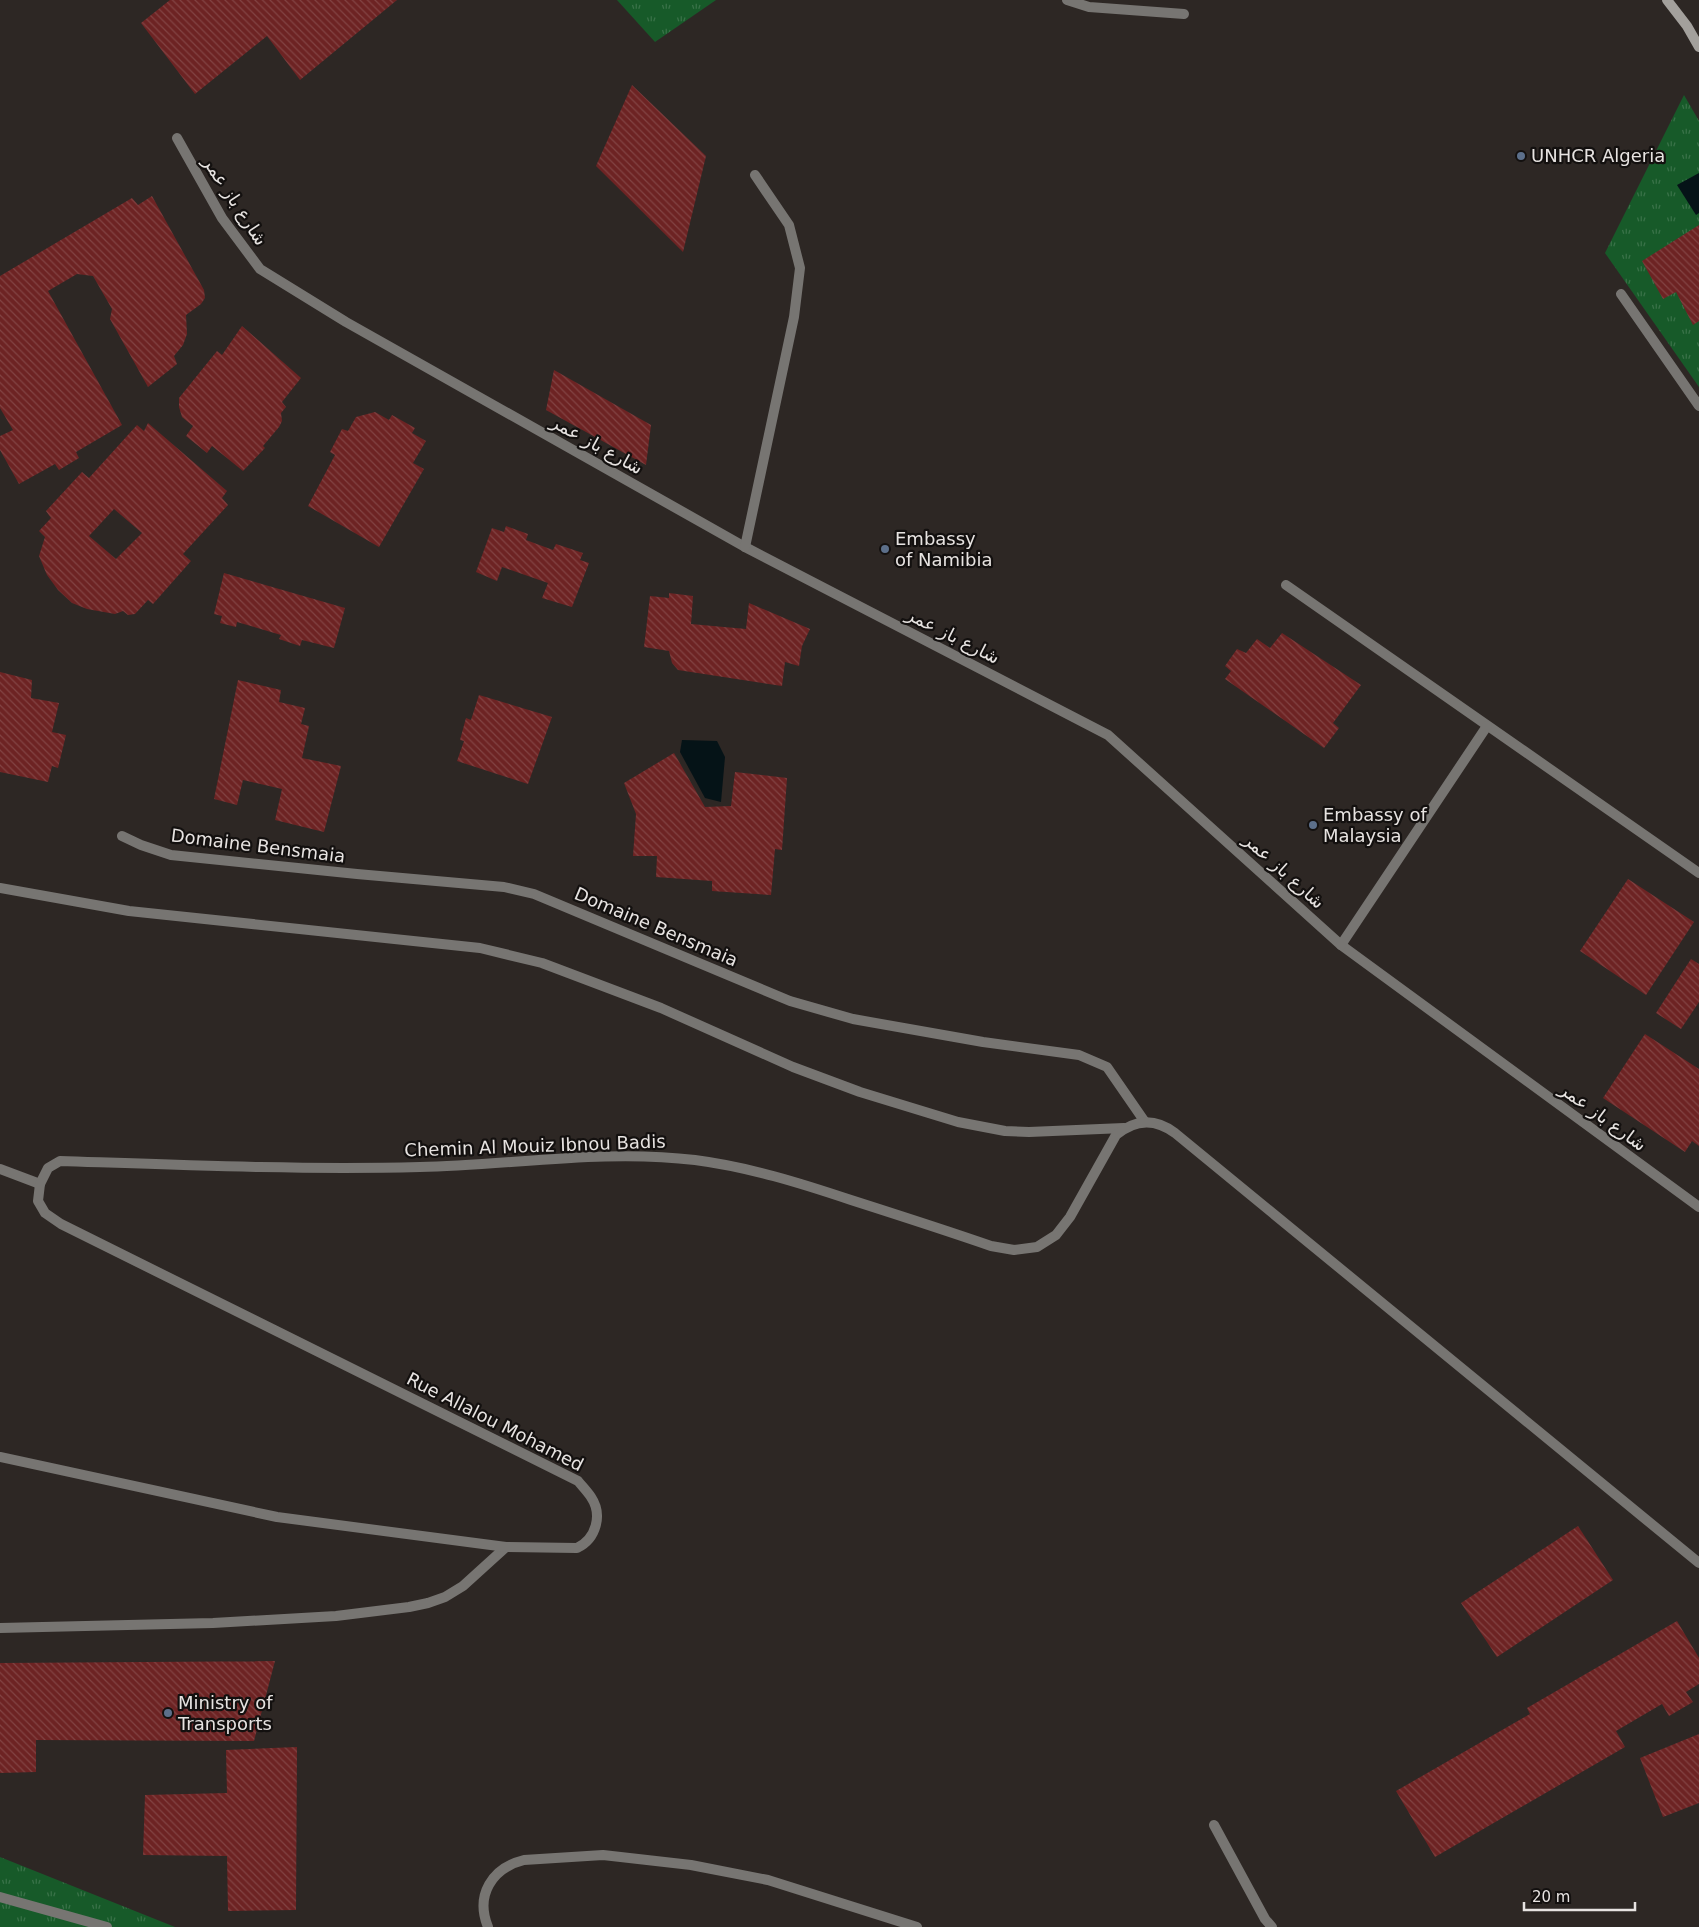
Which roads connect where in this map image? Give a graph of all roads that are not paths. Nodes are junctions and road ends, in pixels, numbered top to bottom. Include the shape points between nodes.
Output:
1 (1067, 0) edge
2 (1667, 0) edge
3 (1184, 14) dead end
4 (1699, 48) edge
5 (177, 138) dead end
6 (755, 175) dead end
7 (1621, 294) dead end
8 (1699, 406) edge
9 (746, 547) junction
10 (1286, 585) dead end
11 (1487, 726) junction
12 (122, 836) dead end
13 (1699, 873) edge
14 (0, 888) edge
15 (1341, 945) junction
16 (1145, 1122) junction
17 (1124, 1128) junction
18 (0, 1169) edge
19 (40, 1184) junction
20 (1699, 1207) edge
21 (0, 1457) edge
22 (506, 1547) junction
23 (1699, 1563) edge
24 (0, 1628) edge
25 (1214, 1825) dead end
26 (0, 1897) edge
27 (104, 1927) edge
28 (488, 1927) edge
29 (917, 1927) edge
30 (1272, 1927) edge

1 - 3 street via 1089,7
2 - 4 main road
5 - 9 street, شارع باز عمر via 222,218 260,269 346,322
6 - 9 street via 790,225 800,268 794,317
7 - 8 street
9 - 15 street, شارع باز عمر via 1108,735
10 - 11 street
11 - 13 street
11 - 15 street
12 - 16 street, Domaine Bensmaia via 171,855 504,887 534,894 790,1001 853,1020 1079,1055 1107,1067
14 - 17 street via 129,911 480,948 542,963 661,1008 793,1067 860,1092 958,1122 1029,1132
15 - 20 street, شارع باز عمر
16 - 17 street
16 - 23 street via 1166,1127 1175,1133
17 - 19 street, Chemin Al Mouiz Ibnou Badis via 1116,1135 1056,1235 1037,1247 1014,1250 991,1246 782,1178 739,1167 650,1156 412,1167 231,1167 60,1160 48,1168
18 - 19 street
19 - 22 street, Rue Allalou Mohamed via 38,1201 45,1213 61,1224 578,1481 592,1498 596,1512 594,1532 586,1544 577,1548
21 - 22 street, Rue Allalou Mohamed via 277,1517
22 - 24 street via 463,1586 445,1597 409,1607 336,1616
25 - 30 street
26 - 27 street
28 - 29 street via 484,1897 494,1876 503,1868 524,1860 604,1855 691,1865 768,1880

